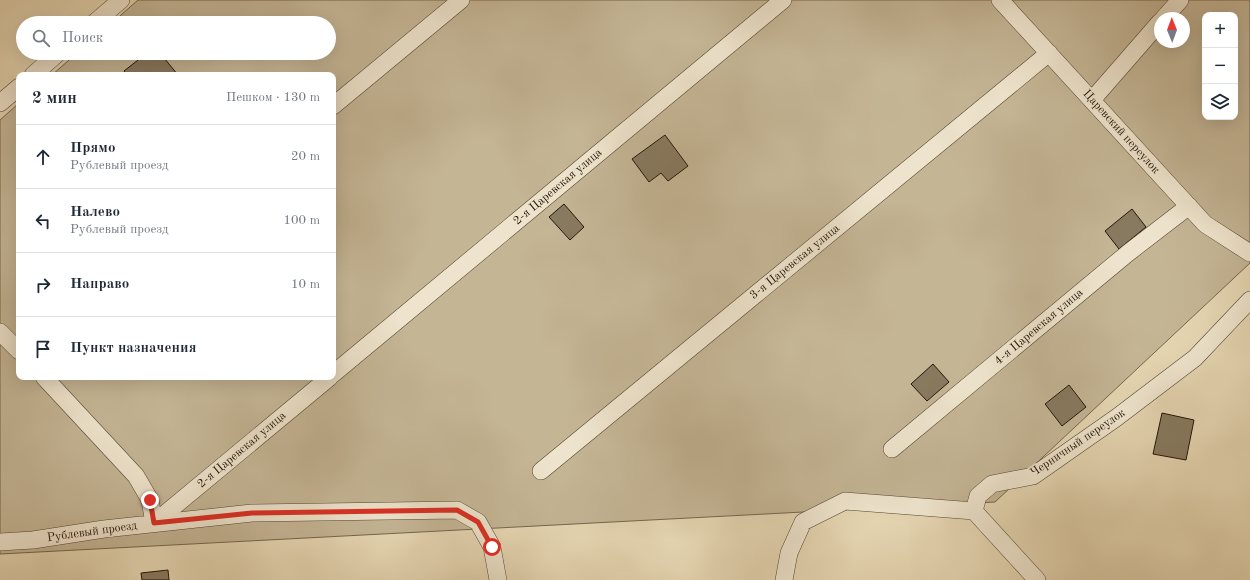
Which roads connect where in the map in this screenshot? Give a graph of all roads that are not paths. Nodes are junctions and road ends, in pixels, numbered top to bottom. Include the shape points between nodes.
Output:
1 (121, 0) edge
2 (461, 0) edge
3 (783, 0) edge
4 (1000, 0) edge
5 (1180, 0) edge
6 (1169, 12) edge
7 (102, 16) edge
8 (1154, 29) edge
9 (1049, 53) junction
10 (50, 60) edge
11 (36, 72) edge
12 (16, 89) edge
13 (1092, 100) junction
14 (0, 103) edge
15 (336, 104) edge
16 (1189, 206) junction
17 (1250, 253) edge
18 (1250, 300) edge
19 (0, 332) edge
20 (16, 348) edge
21 (336, 372) edge
22 (47, 380) edge
23 (326, 380) edge
24 (892, 449) dead end
25 (540, 472) dead end
26 (974, 511) junction
27 (154, 523) junction
28 (0, 542) edge
29 (498, 580) edge
30 (784, 580) edge
31 (1037, 580) edge

1 - 7 street
2 - 15 street
3 - 21 street, 2-я Царевская улица
4 - 9 street, Царевский переулок
5 - 6 street
8 - 13 street
9 - 13 street, Царевский переулок
9 - 25 street, 3-я Царевская улица
10 - 11 street
12 - 14 street
13 - 16 street, Царевский переулок
16 - 17 street, Царевский переулок via 1205,224
16 - 24 street, 4-я Царевская улица via 1128,253
18 - 26 street, Черничный переулок via 1195,358 1033,476 992,484 978,496
19 - 20 street
22 - 27 street via 136,476 150,500
23 - 27 street, 2-я Царевская улица
26 - 30 street via 845,501 803,522 789,552
26 - 31 street
27 - 28 street, Рублевый проезд via 33,540
27 - 29 street, Рублевый проезд via 252,513 457,510 478,522 492,547

